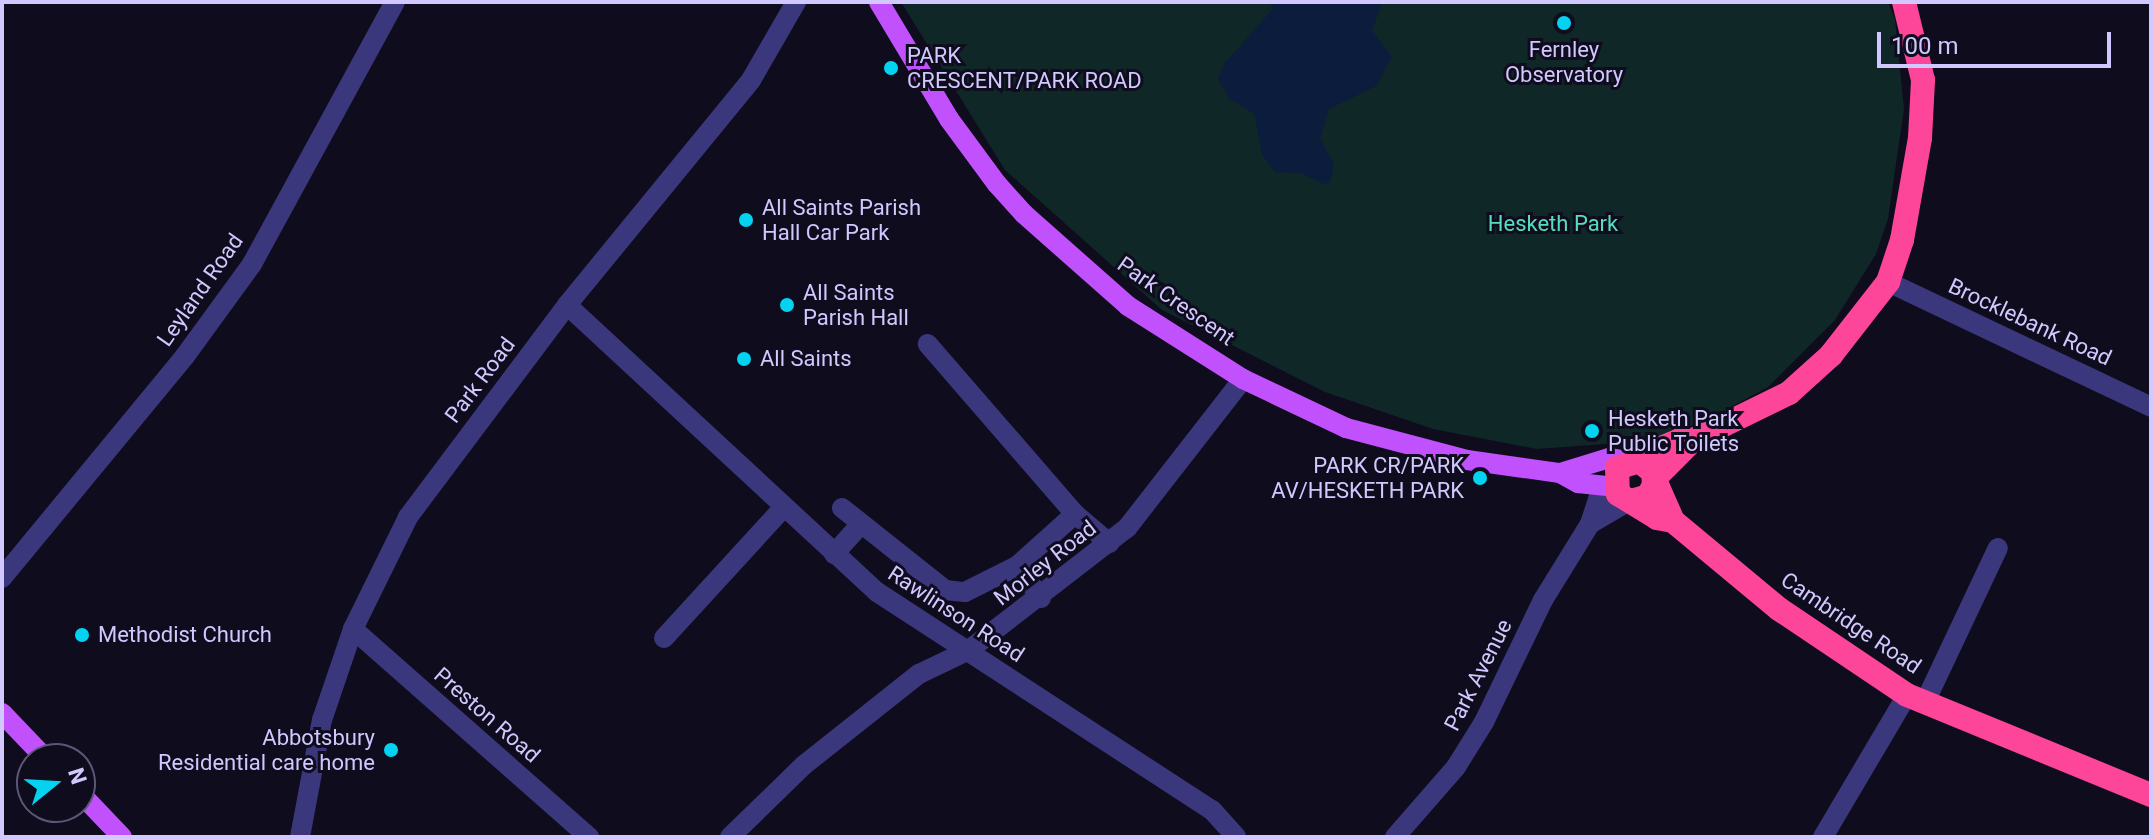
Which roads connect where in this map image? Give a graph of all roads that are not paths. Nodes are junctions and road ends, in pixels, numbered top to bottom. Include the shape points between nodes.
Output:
1 (395, 2) edge
2 (796, 2) edge
3 (879, 2) edge
4 (1904, 2) edge
5 (1888, 282) junction
6 (567, 305) junction
7 (928, 344) dead end
8 (1243, 379) junction
9 (2151, 407) edge
10 (1693, 440) junction
11 (1630, 460) junction
12 (1560, 473) junction
13 (1655, 479) junction
14 (1622, 494) junction
15 (784, 507) junction
16 (842, 508) dead end
17 (1075, 514) junction
18 (1673, 521) junction
19 (861, 524) junction
20 (1109, 543) junction
21 (1998, 548) dead end
22 (834, 554) junction
23 (1017, 566) junction
24 (2, 578) edge
25 (1041, 598) junction
26 (353, 629) junction
27 (664, 638) dead end
28 (969, 650) junction
29 (1917, 697) junction
30 (2, 713) edge
31 (31, 743) edge
32 (2151, 795) edge
33 (96, 810) edge
34 (122, 837) edge
35 (300, 837) edge
36 (589, 837) edge
37 (730, 837) edge
38 (1236, 837) edge
39 (1395, 837) edge
40 (1823, 837) edge

1 - 24 street, Leyland Road via 252,264 185,356
2 - 6 street, Park Road via 751,80
3 - 8 main road, Park Crescent via 949,119 1024,214 1128,306
4 - 5 highway, Park Crescent via 1923,80 1920,138 1902,240
5 - 9 street, Brocklebank Road
5 - 10 highway, Park Crescent via 1840,345 1789,393
6 - 15 street, Rawlinson Road
6 - 26 street, Park Road via 408,517
7 - 17 street
8 - 12 main road, Park Crescent via 1346,428 1467,460
8 - 20 street, Morley Road via 1127,528
10 - 11 highway, Park Crescent
10 - 13 highway, Park Crescent
11 - 12 main road, Park Crescent via 1609,458
11 - 13 highway via 1650,467
11 - 14 highway via 1617,468
12 - 14 main road, Park Crescent
13 - 14 highway via 1648,496
13 - 18 highway, Cambridge Road
14 - 18 highway, Cambridge Road via 1657,518
14 - 39 street, Park Avenue via 1590,524 1543,600 1470,745
15 - 22 street, Rawlinson Road
15 - 27 street
16 - 19 street
17 - 20 street
17 - 23 street
18 - 29 highway, Cambridge Road via 1779,609
19 - 22 street
19 - 23 street via 945,590 965,592
20 - 25 street, Morley Road
21 - 29 street
22 - 28 street, Rawlinson Road via 877,592
23 - 25 street
25 - 28 street, Morley Road
26 - 35 street, Park Road via 322,720
26 - 36 street, Preston Road
28 - 37 street, Morley Road via 919,674 804,765
28 - 38 street, Rawlinson Road via 1212,810
29 - 32 highway, Cambridge Road
29 - 40 street
30 - 31 main road
33 - 34 main road

